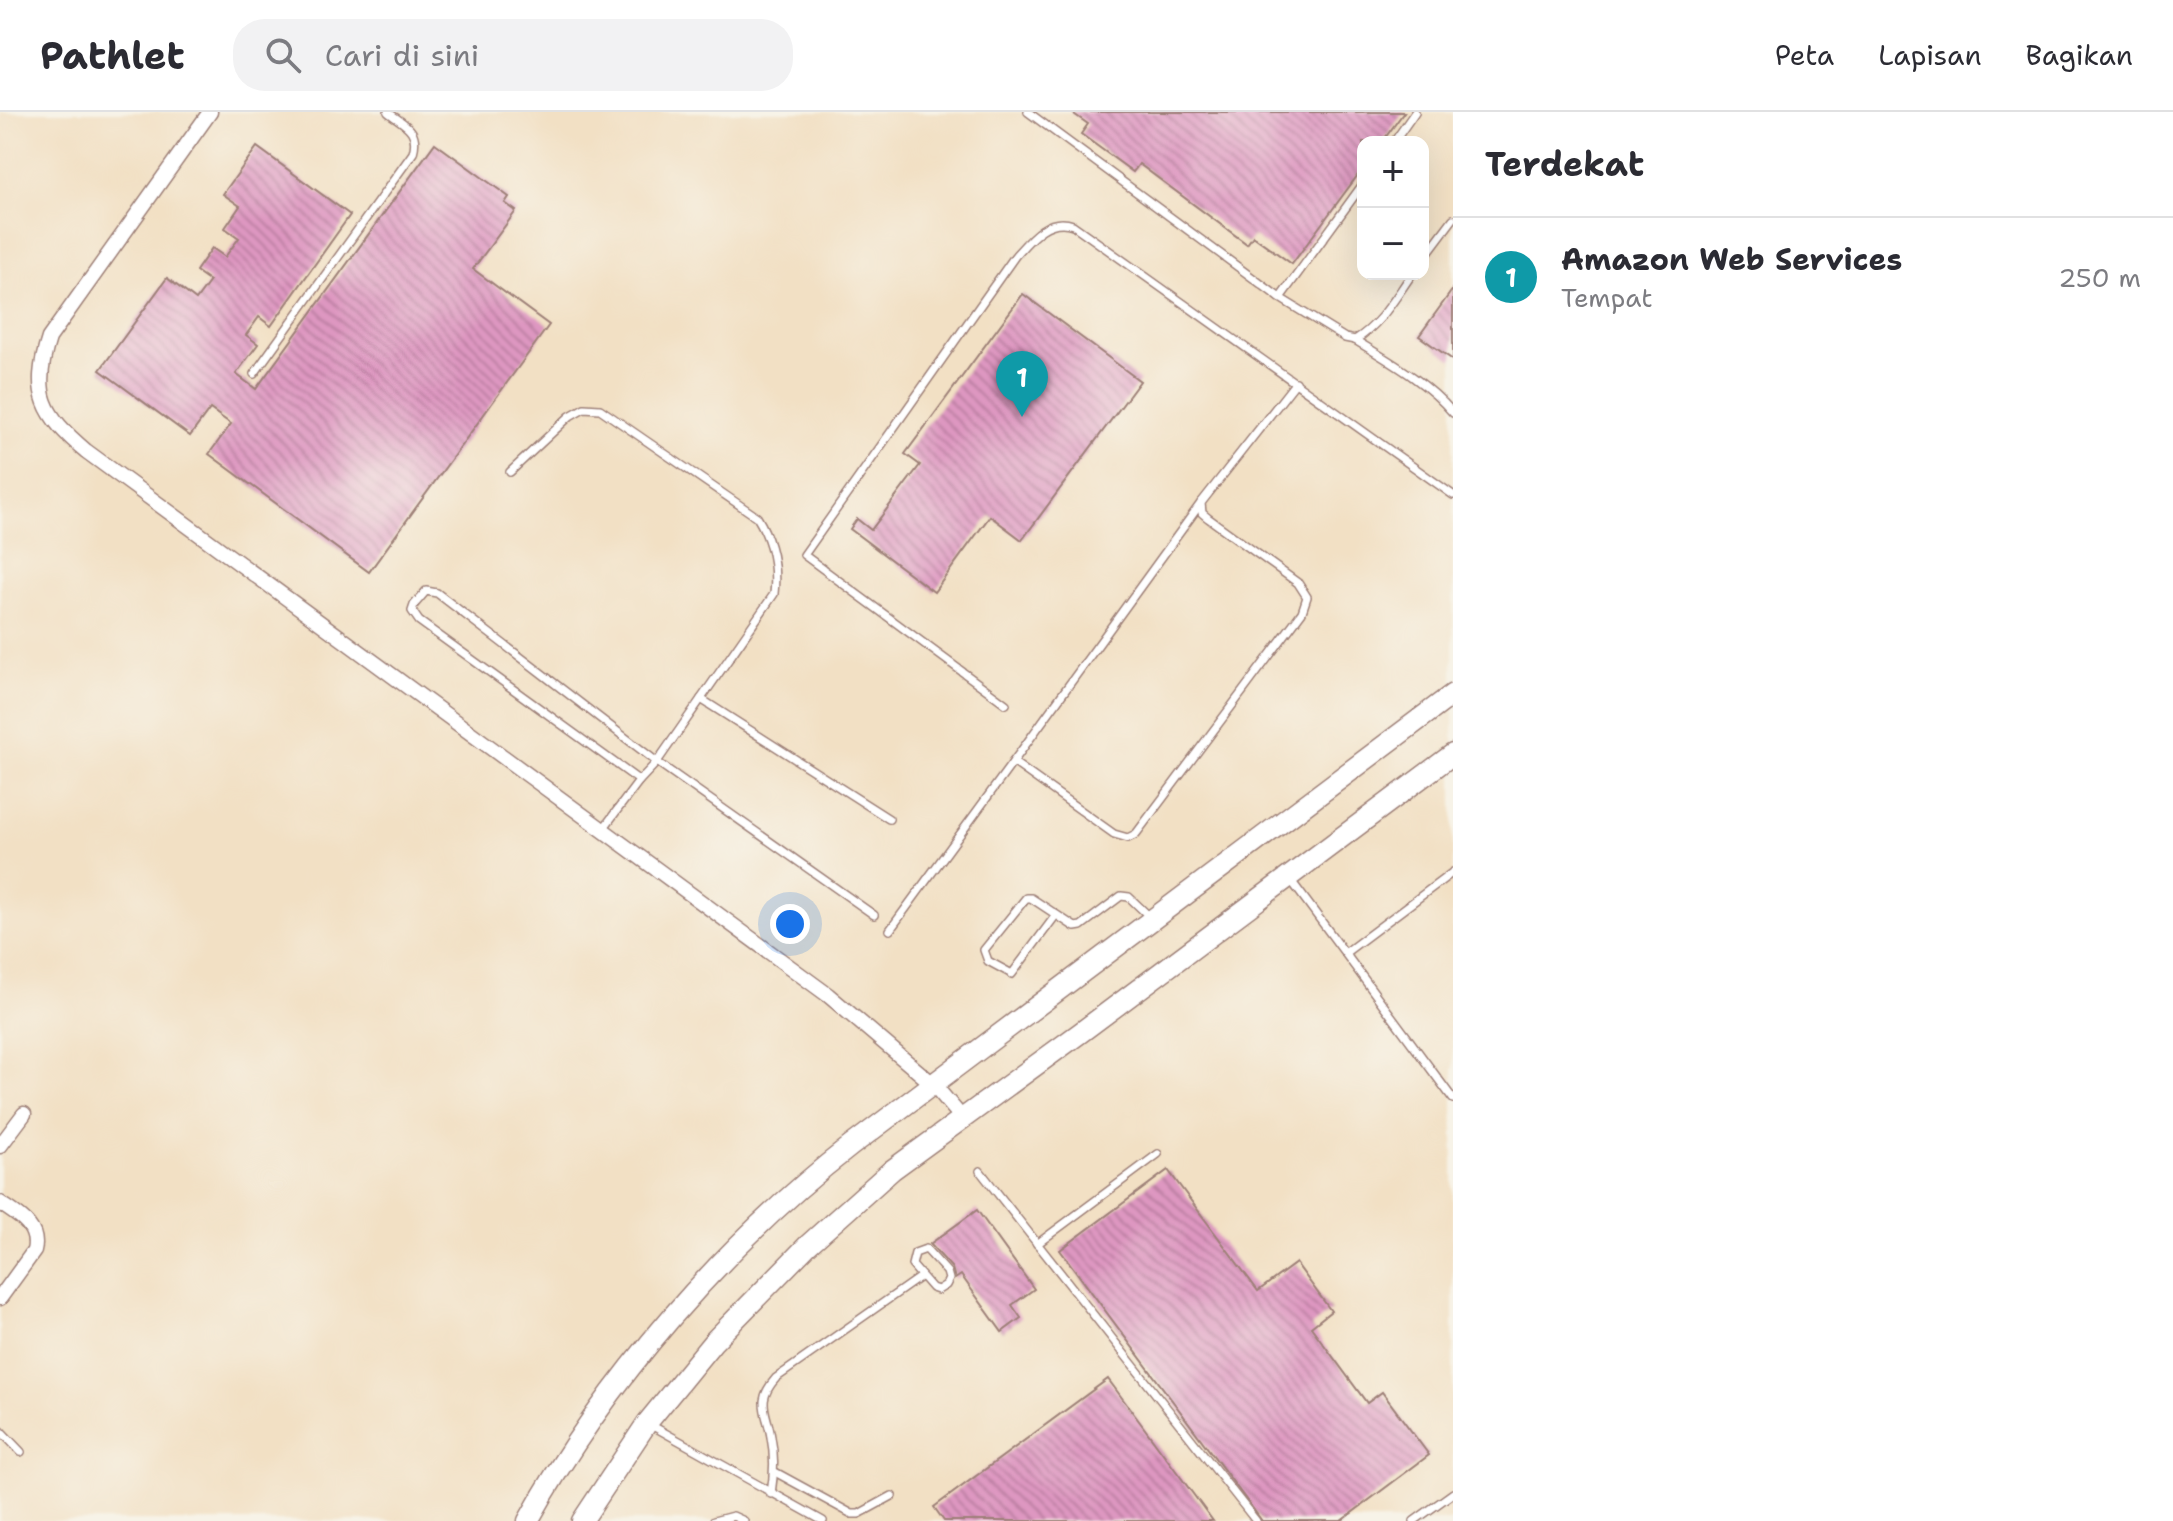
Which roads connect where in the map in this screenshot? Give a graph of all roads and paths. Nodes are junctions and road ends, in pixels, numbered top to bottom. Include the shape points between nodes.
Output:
1 (210, 112) edge
2 (388, 112) edge
3 (1028, 112) edge
4 (1415, 112) edge
5 (1398, 136) edge
6 (1357, 192) edge
7 (1355, 195) joint
8 (1453, 219) edge
9 (1431, 248) joint
10 (1429, 251) edge
11 (1408, 280) edge
12 (1280, 298) junction
13 (1355, 340) junction
14 (254, 374) dead end
15 (1296, 382) junction
16 (1453, 413) edge
17 (510, 472) dead end
18 (1453, 495) edge
19 (1201, 503) junction
20 (1453, 694) edge
21 (701, 699) junction
22 (1006, 704) dead end
23 (1453, 754) edge
24 (657, 762) junction
25 (1013, 762) junction
26 (639, 781) junction
27 (889, 819) dead end
28 (603, 829) junction
29 (1289, 877) junction
30 (1451, 878) edge
31 (874, 915) dead end
32 (1056, 915) junction
33 (1153, 920) junction
34 (890, 930) dead end
35 (1345, 953) junction
36 (934, 1085) junction
37 (1453, 1099) edge
38 (24, 1114) dead end
39 (962, 1118) junction
40 (0, 1146) edge
41 (1158, 1154) dead end
42 (980, 1171) dead end
43 (0, 1203) edge
44 (1037, 1244) junction
45 (920, 1277) junction
46 (0, 1298) edge
47 (647, 1423) junction
48 (0, 1430) edge
49 (21, 1452) dead end
50 (775, 1472) junction
51 (1453, 1493) edge
52 (771, 1494) junction
53 (892, 1496) dead end
54 (528, 1521) edge
55 (582, 1521) edge
56 (714, 1521) edge
57 (744, 1521) edge
58 (823, 1521) edge
59 (1256, 1521) edge
60 (1414, 1521) edge

1 - 28 street via 49,338 40,386 54,421 86,451
2 - 14 lane via 414,133 413,153
3 - 12 lane
4 - 5 lane
6 - 7 lane
7 - 12 lane
8 - 9 lane
9 - 10 lane
11 - 13 lane via 1382,317
12 - 13 lane via 1332,332
13 - 16 lane via 1404,371
15 - 18 lane
15 - 19 lane
15 - 22 lane via 1073,225 1049,225 1031,238 804,555
17 - 21 lane via 570,416 584,408 600,409 757,517 770,544 774,594
19 - 25 lane
19 - 25 lane via 1208,518 1298,583 1307,597 1302,612 1136,834 1114,834
20 - 33 street
21 - 24 lane
21 - 27 lane
23 - 29 street
24 - 26 lane
24 - 26 lane via 437,593 426,591 414,605 419,621
24 - 31 lane
25 - 34 lane
26 - 28 lane
28 - 36 street via 828,995
29 - 35 lane
29 - 39 street
30 - 35 lane
32 - 32 lane via 1026,898 984,950 988,961 1012,974
32 - 33 lane via 1081,926 1125,896
33 - 36 street
35 - 37 lane
36 - 39 street
36 - 54 street via 821,1169 709,1277 615,1388
38 - 40 street
39 - 47 street via 892,1170 781,1271 713,1342
41 - 44 lane
42 - 44 lane
43 - 46 street via 33,1230 36,1244
44 - 59 lane
45 - 45 lane via 912,1258 926,1249 949,1279 938,1290
45 - 50 lane via 768,1388 763,1411
47 - 52 lane
47 - 55 street
48 - 49 lane
50 - 52 lane
50 - 53 lane via 852,1514
51 - 60 lane
52 - 58 lane
56 - 57 lane via 733,1516

